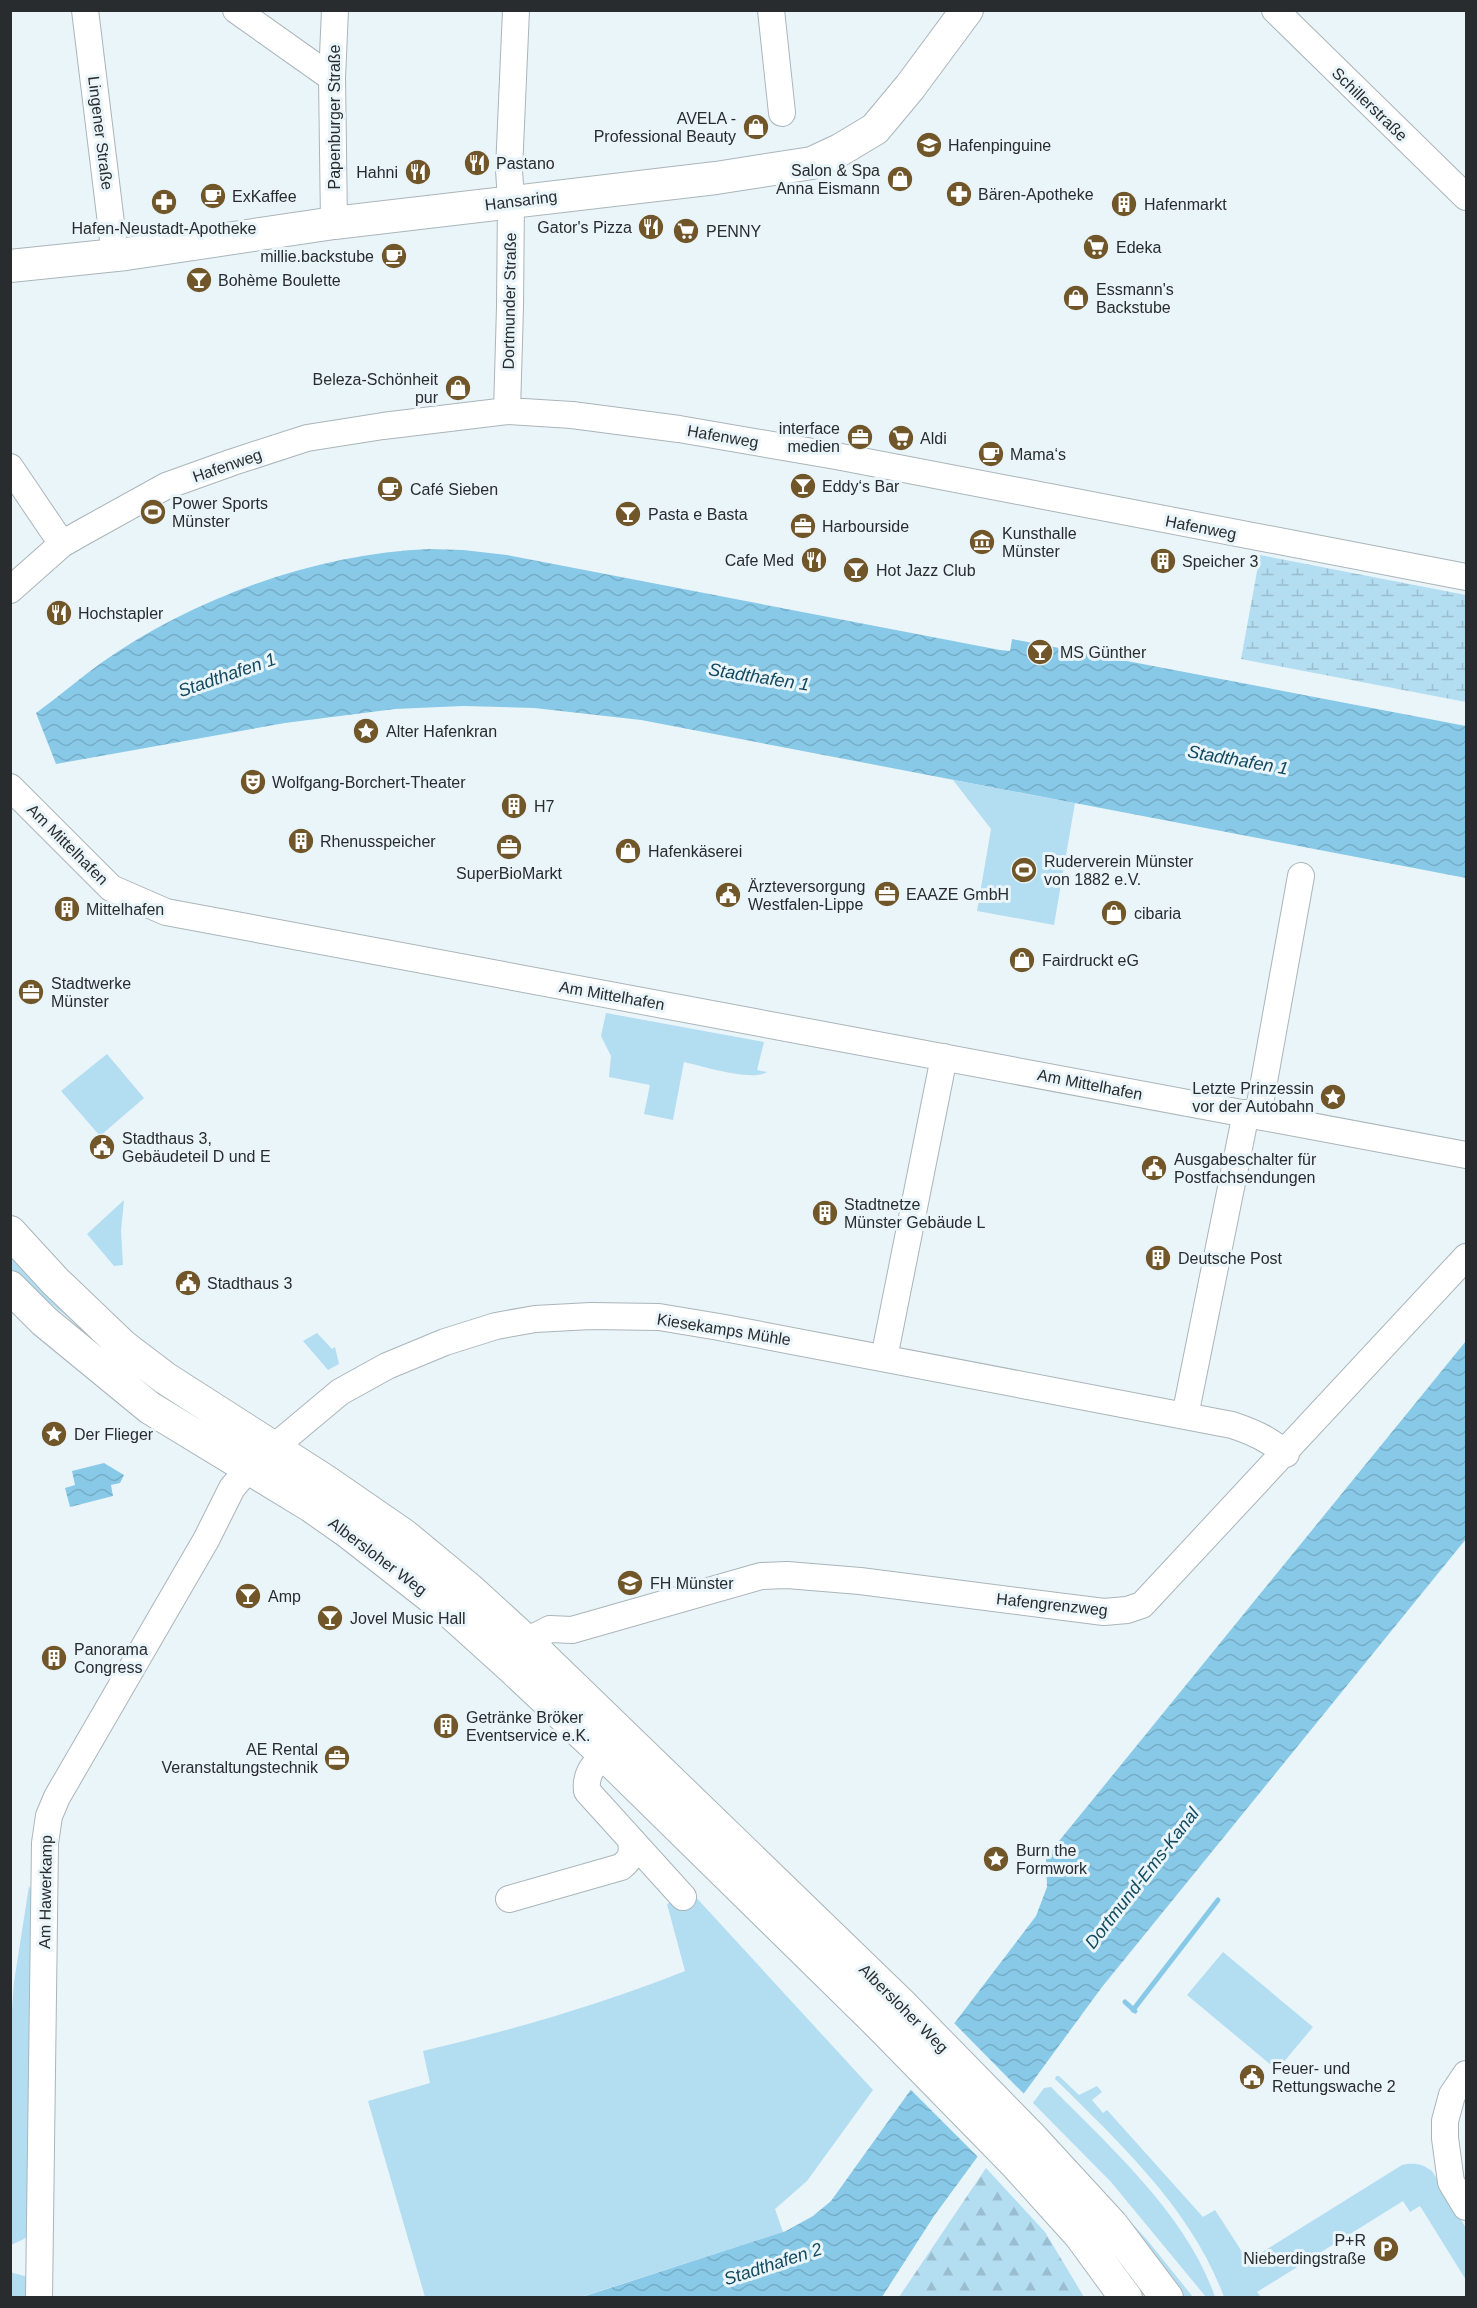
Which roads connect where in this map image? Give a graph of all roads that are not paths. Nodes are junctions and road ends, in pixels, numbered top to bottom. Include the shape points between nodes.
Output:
1 (85, 10) edge
2 (236, 10) edge
3 (335, 10) edge
4 (516, 10) edge
5 (771, 10) edge
6 (967, 10) edge
7 (1275, 10) edge
8 (332, 78) junction
9 (782, 113) dead end
10 (1467, 197) edge
11 (511, 200) junction
12 (334, 223) junction
13 (115, 256) junction
14 (10, 267) edge
15 (507, 411) junction
16 (10, 467) edge
17 (62, 544) junction
18 (1467, 577) edge
19 (10, 590) edge
20 (10, 787) edge
21 (1301, 876) dead end
22 (944, 1057) junction
23 (1252, 1114) junction
24 (1467, 1155) edge
25 (10, 1232) edge
26 (1467, 1257) edge
27 (10, 1287) edge
28 (884, 1358) junction
29 (1185, 1416) junction
30 (273, 1448) junction
31 (1286, 1454) junction
32 (248, 1469) junction
33 (529, 1645) junction
34 (614, 1744) junction
35 (631, 1841) junction
36 (683, 1897) dead end
37 (509, 1899) dead end
38 (1463, 2079) edge
39 (1024, 2151) junction
40 (1467, 2206) edge
41 (39, 2298) edge
42 (1126, 2298) edge
43 (1167, 2298) edge

1 - 13 street, Lingener Straße
2 - 8 street
3 - 8 street, Papenburger Straße
4 - 11 street, Dortmunder Straße
5 - 9 street
6 - 11 main road, Hansaring via 875,129 822,159 716,178
7 - 10 street, Schillerstraße
8 - 12 street, Papenburger Straße
11 - 12 main road, Hansaring
11 - 15 street, Dortmunder Straße
12 - 13 main road, Hansaring
13 - 14 main road, Hansaring
15 - 17 street, Hafenweg via 307,438 166,486
15 - 18 street, Hafenweg via 679,429 803,450
16 - 17 street
17 - 19 street, Hafenweg
20 - 22 street, Am Mittelhafen via 111,888 166,912
21 - 23 street
22 - 23 street, Am Mittelhafen
22 - 28 street
23 - 24 street, Am Mittelhafen
23 - 29 street
25 - 30 main road, Albersloher Weg via 123,1346
26 - 31 street, Hafengrenzweg
27 - 32 main road, Albersloher Weg via 44,1322 150,1408
28 - 29 street, Kiesekamps Mühle
28 - 30 street, Kiesekamps Mühle via 659,1317 535,1319 445,1342 387,1366 340,1392
29 - 31 street, Kiesekamps Mühle via 1255,1432
30 - 32 street
30 - 33 main road, Albersloher Weg via 405,1536 469,1588
31 - 33 street, Hafengrenzweg via 1142,1605 1127,1610 1104,1612 860,1581 761,1576
32 - 33 main road, Albersloher Weg via 311,1506 389,1562
32 - 41 street, Am Hawerkamp via 232,1488 49,1816 45,1843
33 - 34 main road, Albersloher Weg
34 - 35 street via 592,1767 586,1779 587,1791
34 - 39 main road, Albersloher Weg
35 - 36 street
35 - 37 street via 630,1860 621,1868
38 - 40 street via 1452,2095 1444,2138 1451,2182
39 - 42 main road, Albersloher Weg
39 - 43 main road, Albersloher Weg via 1112,2225

